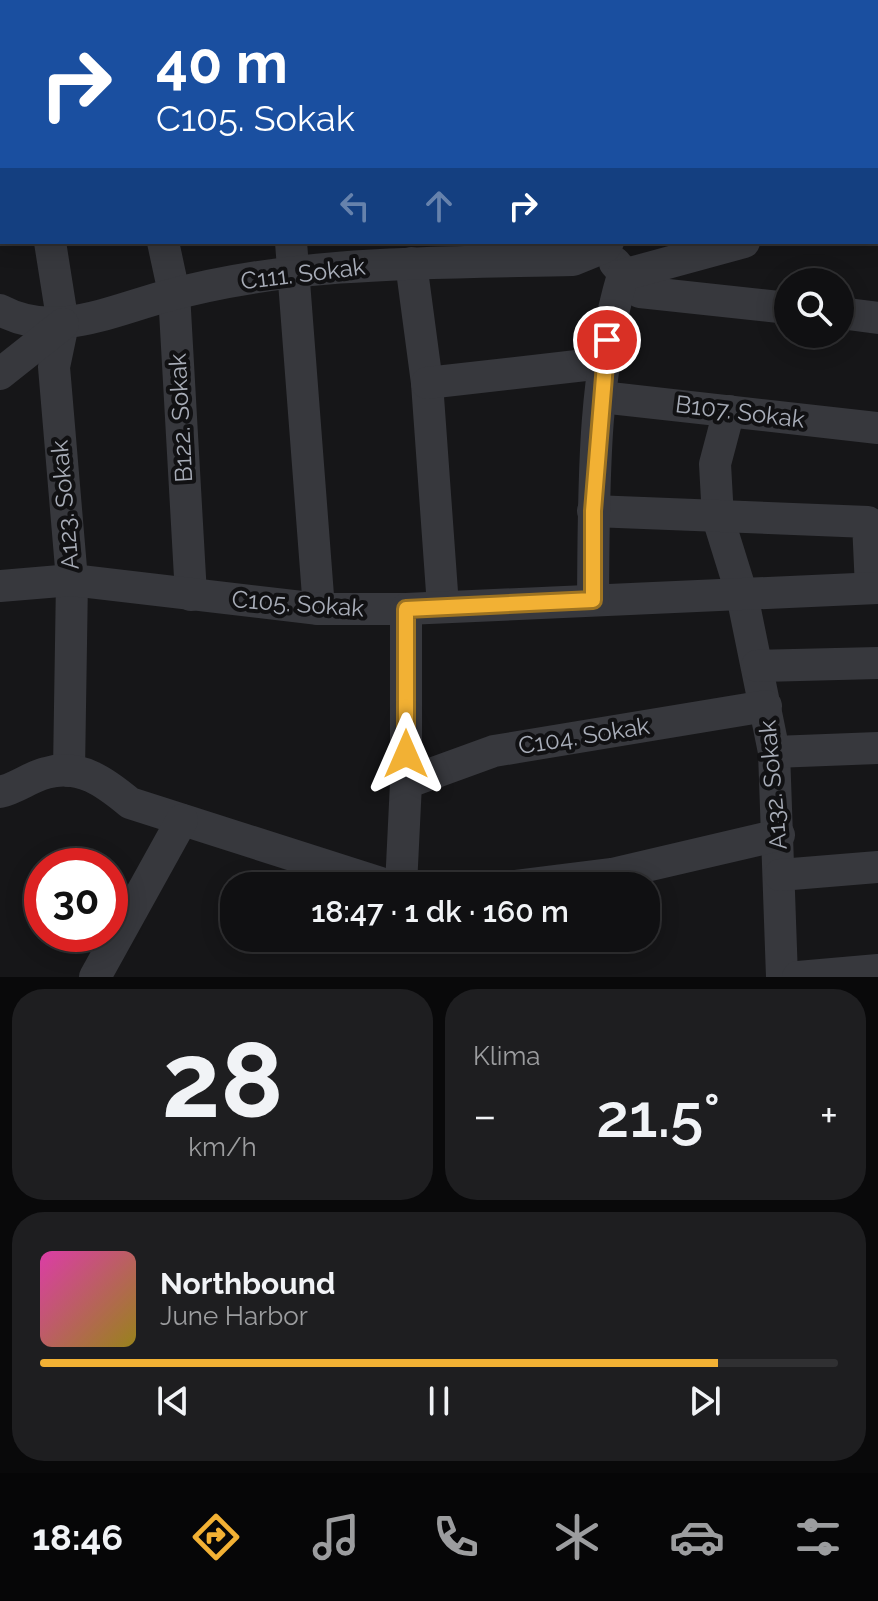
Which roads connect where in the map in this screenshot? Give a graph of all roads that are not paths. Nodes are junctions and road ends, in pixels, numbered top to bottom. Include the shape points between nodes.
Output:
1 (50, 244) edge
2 (163, 244) edge
3 (606, 244) edge
4 (737, 244) edge
5 (292, 257) edge
6 (411, 263) junction
7 (623, 275) junction
8 (174, 293) junction
9 (774, 307) edge
10 (0, 310) edge
11 (854, 315) edge
12 (878, 318) edge
13 (63, 324) junction
14 (603, 363) junction
15 (0, 374) edge
16 (427, 383) junction
17 (601, 397) junction
18 (729, 411) junction
19 (878, 428) edge
20 (593, 511) junction
21 (718, 518) junction
22 (72, 580) junction
23 (0, 586) edge
24 (875, 588) edge
25 (191, 595) junction
26 (742, 595) junction
27 (593, 600) junction
28 (443, 606) junction
29 (319, 609) junction
30 (406, 609) junction
31 (878, 663) edge
32 (757, 666) junction
33 (766, 706) junction
34 (878, 748) edge
35 (774, 752) junction
36 (69, 771) junction
37 (406, 783) junction
38 (0, 792) edge
39 (182, 820) junction
40 (779, 835) junction
41 (878, 867) edge
42 (346, 872) edge
43 (402, 872) edge
44 (621, 872) edge
45 (780, 875) junction
46 (878, 970) edge
47 (95, 977) edge
48 (782, 977) edge
49 (798, 977) edge

1 - 13 street, A123. Sokak
2 - 8 street, B122. Sokak
3 - 6 street, C111. Sokak via 573,260
3 - 7 street
4 - 7 street
5 - 6 street, C111. Sokak
5 - 8 street, C111. Sokak
5 - 29 street
6 - 16 street
7 - 9 street via 640,292 661,297
7 - 14 street
8 - 13 street, C111. Sokak
8 - 25 street, B122. Sokak
10 - 13 street, C111. Sokak via 29,324
11 - 12 street
13 - 15 street
13 - 22 street, A123. Sokak via 54,367
14 - 16 street
14 - 17 street
16 - 28 street
17 - 18 street, B107. Sokak
17 - 20 street
18 - 19 street, B107. Sokak
18 - 21 street, A132. Sokak via 715,464
20 - 21 street
20 - 27 street
21 - 24 street via 868,522
21 - 26 street, A132. Sokak
22 - 23 street, C105. Sokak
22 - 25 street, C105. Sokak
22 - 36 street, A123. Sokak
24 - 26 street, C105. Sokak
25 - 29 street, C105. Sokak
26 - 27 street, C105. Sokak
26 - 32 street, A132. Sokak
27 - 28 street, C105. Sokak
28 - 30 street, C105. Sokak
29 - 30 street, C105. Sokak
30 - 37 street
31 - 32 street
32 - 33 street, A132. Sokak
33 - 35 street, A132. Sokak
33 - 37 street, C104. Sokak via 494,751
34 - 35 street
35 - 40 street, A132. Sokak
36 - 38 street via 44,773
36 - 39 street via 100,778 130,803
37 - 43 street
39 - 42 street
39 - 47 street
40 - 44 street
40 - 45 street, A132. Sokak
41 - 45 street
45 - 48 street, A132. Sokak
46 - 49 street

